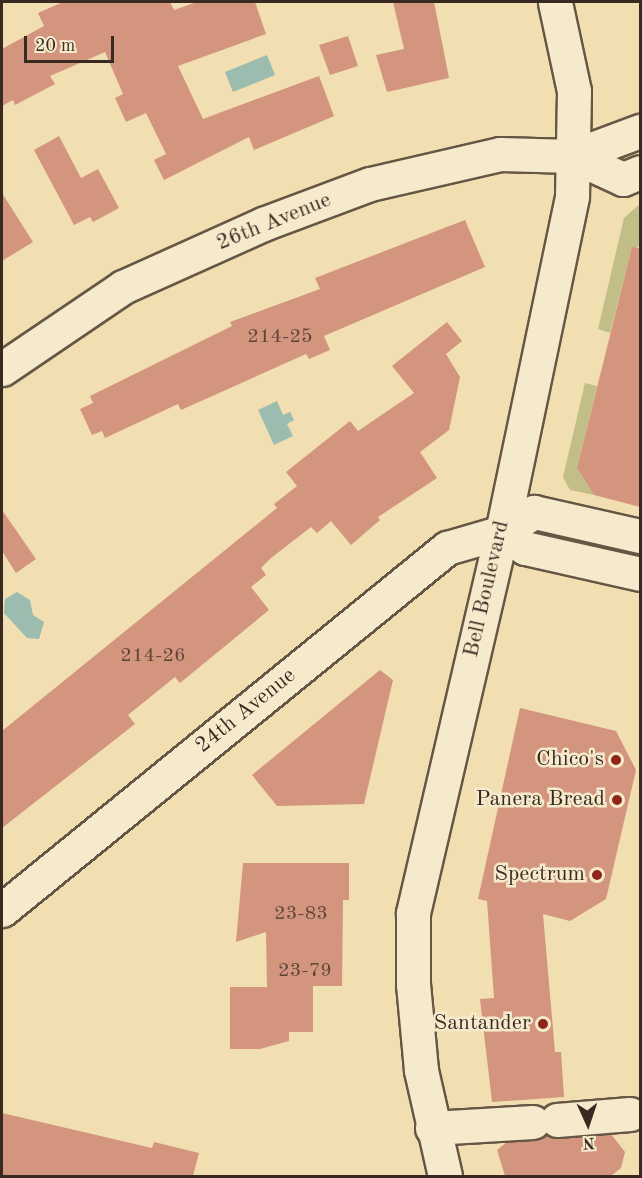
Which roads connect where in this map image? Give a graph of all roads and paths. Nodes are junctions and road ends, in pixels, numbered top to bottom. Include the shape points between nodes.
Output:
1 (555, 2) edge
2 (640, 131) edge
3 (573, 156) junction
4 (640, 172) edge
5 (2, 369) edge
6 (502, 532) junction
7 (640, 536) edge
8 (640, 574) edge
9 (2, 910) edge
10 (630, 1114) dead end
11 (432, 1128) junction
12 (445, 1176) edge

1 - 3 street, Bell Boulevard via 574,91
2 - 3 street, 26th Avenue
3 - 4 street, 26th Avenue via 623,179
3 - 5 street, 26th Avenue via 500,154 370,184 263,224 123,287
3 - 6 street, Bell Boulevard via 573,196
6 - 7 street, 24th Avenue via 534,512
6 - 8 street via 525,548
6 - 9 street, 24th Avenue via 447,548
6 - 11 street, Bell Boulevard via 413,913 415,1007
10 - 11 street
11 - 12 street, Bell Boulevard

